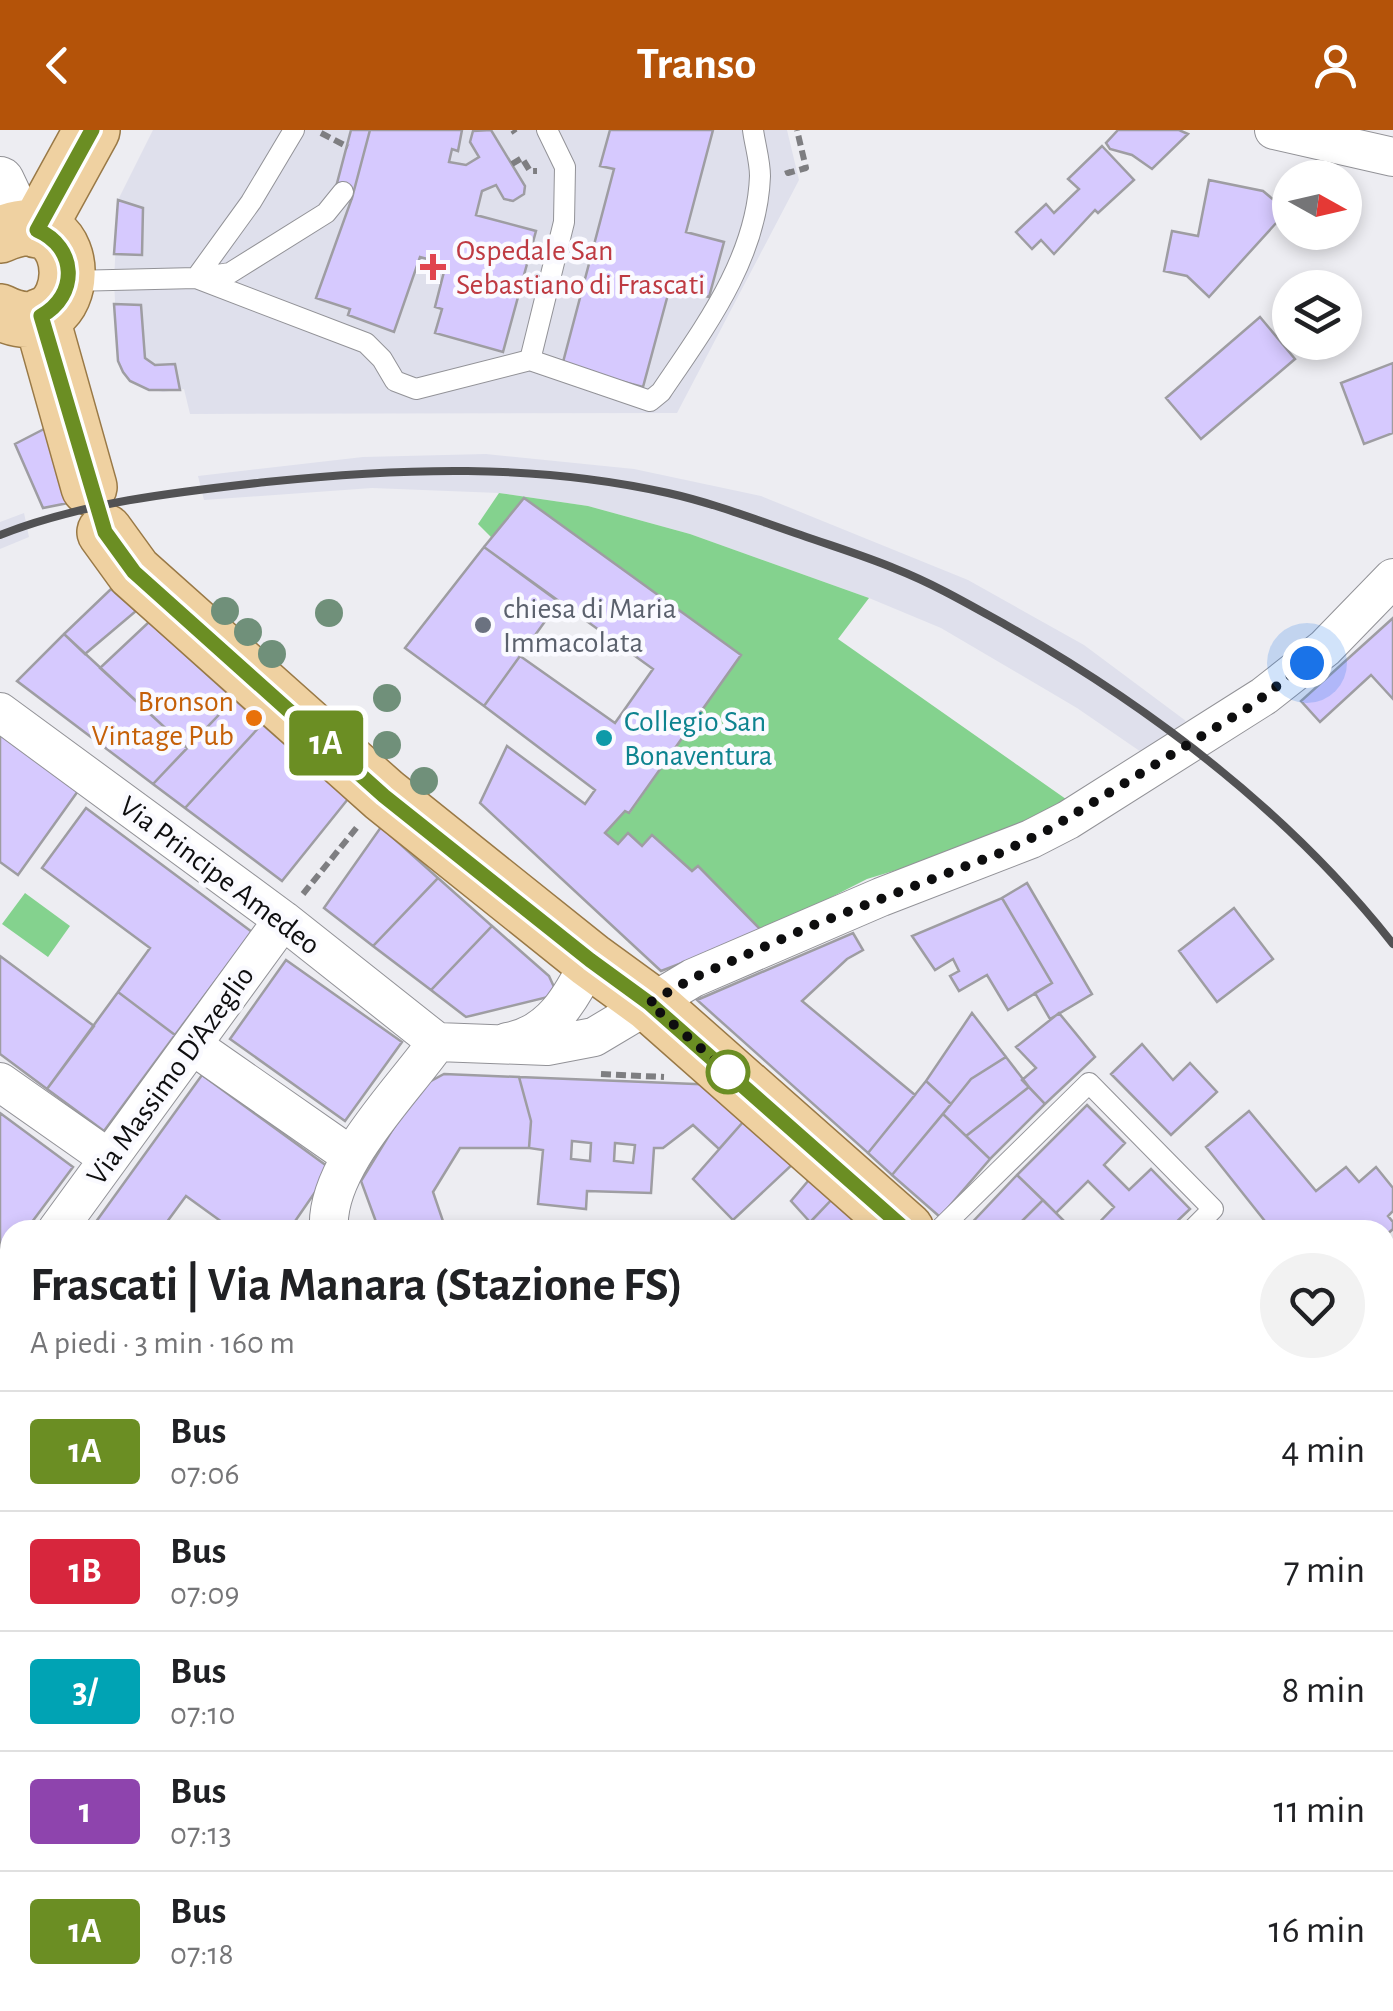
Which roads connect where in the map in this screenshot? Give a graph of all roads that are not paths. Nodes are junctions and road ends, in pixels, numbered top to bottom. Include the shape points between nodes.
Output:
1 (92, 130) edge
2 (294, 130) edge
3 (547, 130) edge
4 (753, 130) edge
5 (1274, 130) edge
6 (1393, 158) edge
7 (344, 192) dead end
8 (12, 219) edge
9 (196, 278) junction
10 (31, 306) edge
11 (530, 360) junction
12 (1393, 578) edge
13 (0, 712) edge
14 (293, 907) junction
15 (590, 960) junction
16 (649, 1003) junction
17 (437, 1042) junction
18 (495, 1044) junction
19 (192, 1045) junction
20 (0, 1082) edge
21 (351, 1156) junction
22 (108, 1158) junction
23 (64, 1220) edge
24 (329, 1220) edge
25 (895, 1220) edge
26 (949, 1220) edge
27 (1202, 1220) edge

1 - 8 main road
2 - 9 lane
3 - 11 lane via 566,167 564,222
4 - 11 lane via 760,175 752,221 724,299 658,396 645,402
5 - 6 street
7 - 9 lane via 326,214 230,273
8 - 10 main road via 61,247 69,266
9 - 10 lane
9 - 11 lane via 366,343 395,381 416,389
10 - 15 main road via 93,497 134,572 384,796
12 - 16 street via 1281,684 1068,820 780,940
13 - 14 street, Via Principe Amedeo
14 - 17 street, Via Principe Amedeo
14 - 19 street, Via Massimo D'Azeglio
15 - 16 main road
15 - 18 street via 547,1025
16 - 18 street via 582,1040
16 - 25 main road
17 - 18 street
17 - 21 street
19 - 21 street
19 - 22 street, Via Massimo D'Azeglio
20 - 22 street
21 - 24 street via 330,1201
22 - 23 street, Via Massimo D'Azeglio
26 - 27 lane via 1089,1083 1212,1209

